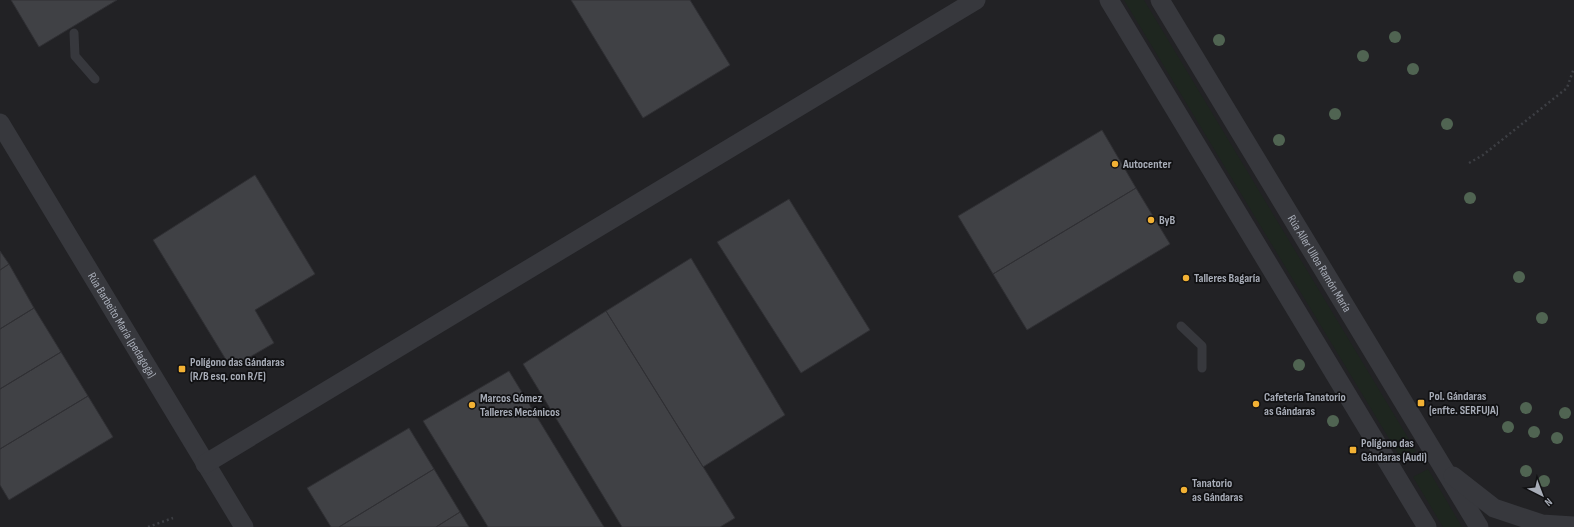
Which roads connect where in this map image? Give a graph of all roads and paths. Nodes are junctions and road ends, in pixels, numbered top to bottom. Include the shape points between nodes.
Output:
1 (976, 0) edge
2 (1109, 0) edge
3 (1160, 0) edge
4 (74, 33) dead end
5 (1574, 68) edge
6 (95, 79) dead end
7 (0, 123) edge
8 (1469, 163) dead end
9 (1181, 326) dead end
10 (1202, 368) dead end
11 (205, 464) junction
12 (1445, 471) junction
13 (173, 518) dead end
14 (1574, 526) edge
15 (148, 527) edge
16 (244, 527) edge
17 (1427, 527) edge
18 (1479, 527) edge

1 - 11 street
2 - 17 street
3 - 12 street, Rúa Aller Ulloa Ramón María
4 - 6 lane via 75,56
5 - 8 path via 1567,88 1483,155
7 - 11 street, Rúa Barbeito María (pedagoga)
9 - 10 lane via 1202,346
11 - 16 street, Rúa Barbeito María (pedagoga)
12 - 14 street via 1494,508 1542,524
12 - 18 street, Rúa Aller Ulloa Ramón María
13 - 15 path

